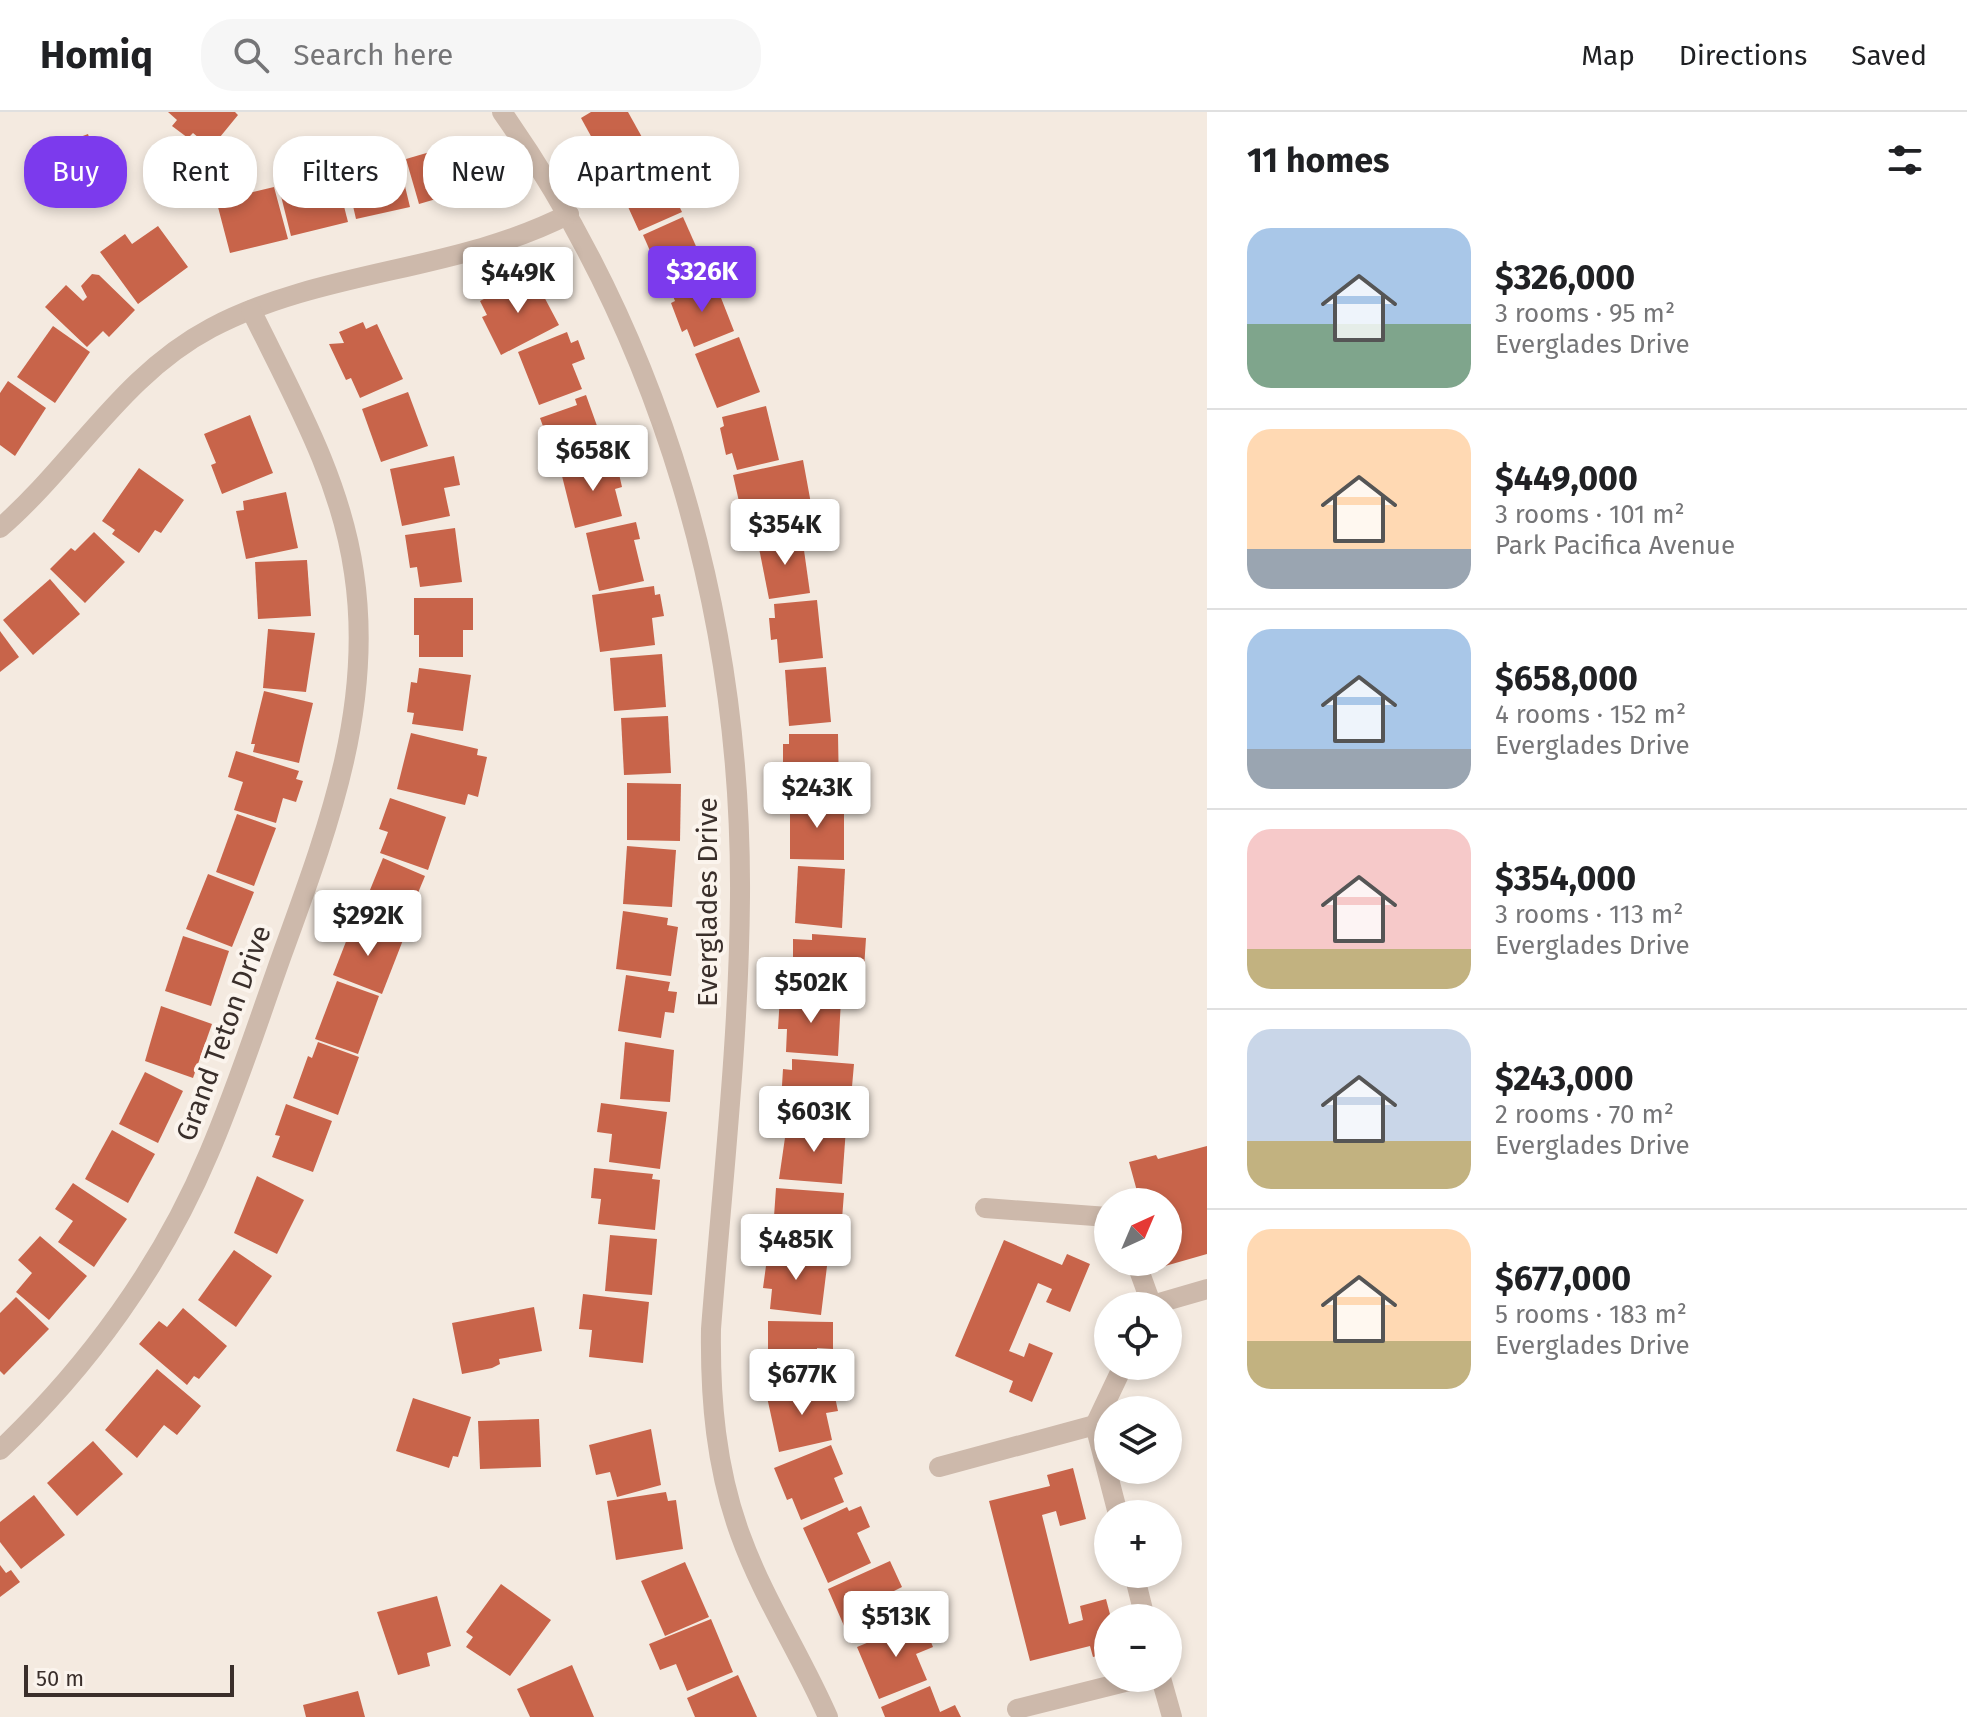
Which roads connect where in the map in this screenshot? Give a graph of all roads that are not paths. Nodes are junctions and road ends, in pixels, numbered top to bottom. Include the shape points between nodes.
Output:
1 (502, 112) edge
2 (569, 214) junction
3 (251, 310) junction
4 (0, 528) edge
5 (985, 1208) dead end
6 (1094, 1216) edge
7 (1207, 1289) edge
8 (1182, 1296) edge
9 (1094, 1425) edge
10 (0, 1450) edge
11 (939, 1467) dead end
12 (1094, 1690) edge
13 (1165, 1692) edge
14 (1017, 1709) dead end
15 (828, 1717) edge
16 (1172, 1717) edge

1 - 2 street, Everglades Drive
2 - 3 street via 504,242
2 - 15 street, Everglades Drive via 661,418 692,518 718,631 735,766 740,896 711,1329 712,1397 725,1483 740,1535
3 - 4 street via 173,352 138,379
3 - 10 street, Grand Teton Drive via 326,470 354,572 359,679 341,783 228,1107 186,1203 129,1300 96,1344
5 - 6 street
7 - 8 street
9 - 11 street
12 - 14 street
13 - 16 street

